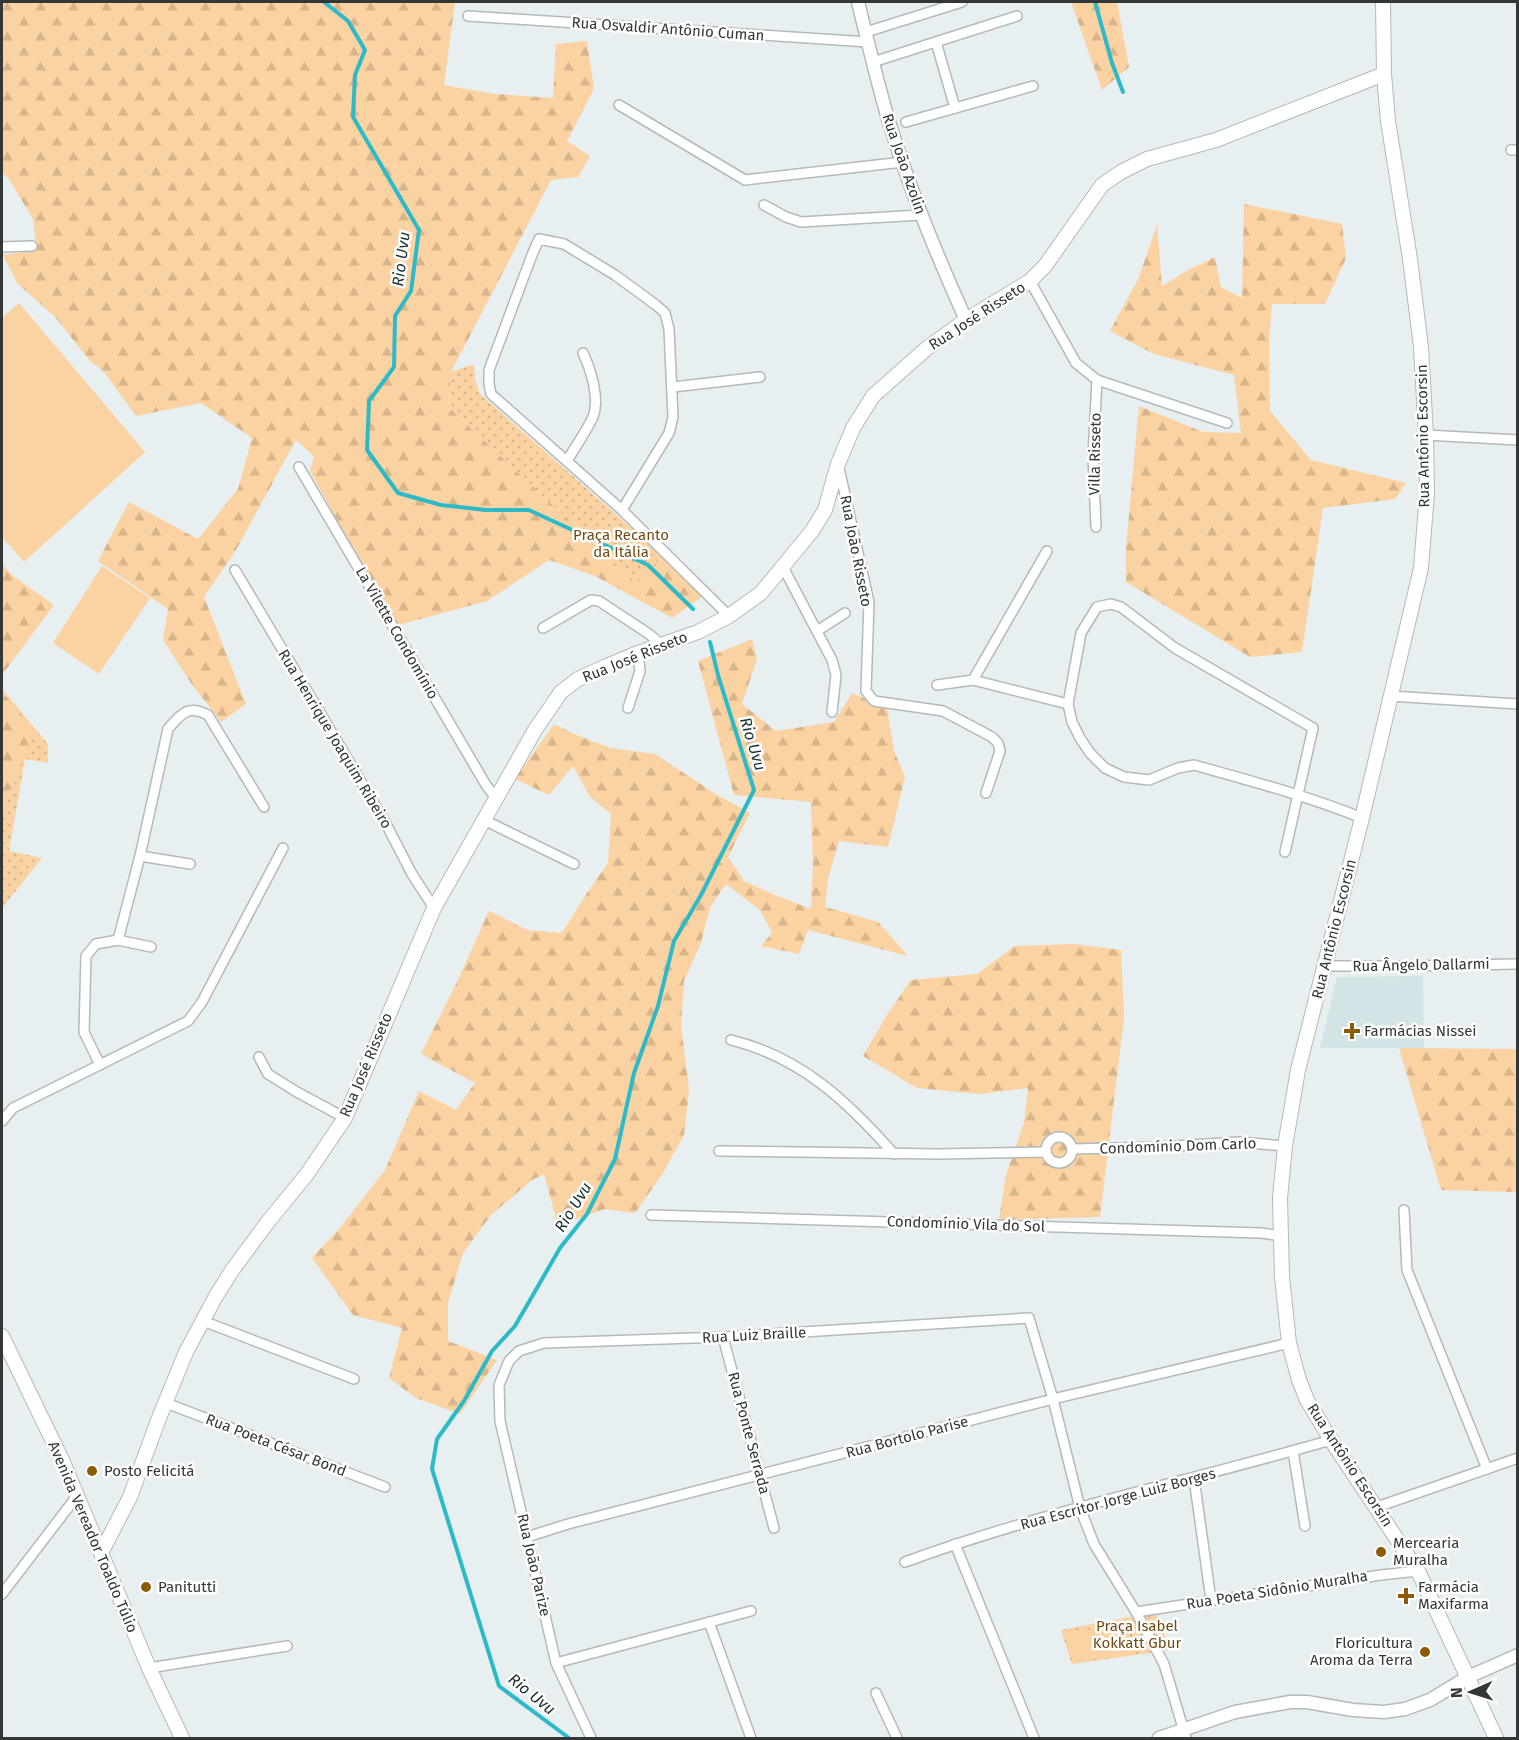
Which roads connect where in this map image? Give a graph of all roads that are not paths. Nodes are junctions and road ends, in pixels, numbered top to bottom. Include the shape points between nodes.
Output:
1 (858, 2) edge
2 (962, 2) edge
3 (1383, 2) edge
4 (468, 16) dead end
5 (1017, 16) dead end
6 (867, 37) junction
7 (936, 42) junction
8 (873, 62) junction
9 (1383, 74) junction
10 (1034, 86) dead end
11 (619, 105) dead end
12 (955, 108) junction
13 (906, 122) dead end
14 (903, 162) junction
15 (764, 205) dead end
16 (921, 215) junction
17 (32, 246) dead end
18 (2, 248) edge
19 (1030, 281) junction
20 (966, 320) junction
21 (583, 353) dead end
22 (760, 377) dead end
23 (1097, 380) junction
24 (673, 387) junction
25 (1227, 423) dead end
26 (1426, 435) junction
27 (1518, 440) edge
28 (567, 462) junction
29 (838, 464) junction
30 (299, 467) dead end
31 (622, 510) junction
32 (1096, 527) dead end
33 (1047, 551) dead end
34 (783, 567) junction
35 (234, 570) dead end
36 (844, 613) dead end
37 (729, 616) junction
38 (543, 628) dead end
39 (817, 631) junction
40 (662, 645) junction
41 (638, 653) junction
42 (973, 680) junction
43 (938, 685) dead end
44 (1390, 696) junction
45 (1068, 704) junction
46 (1518, 704) edge
47 (628, 708) dead end
48 (832, 711) dead end
49 (986, 794) dead end
50 (1299, 794) junction
51 (496, 798) junction
52 (264, 807) dead end
53 (1362, 818) junction
54 (484, 820) junction
55 (284, 848) dead end
56 (1285, 852) dead end
57 (140, 856) junction
58 (190, 864) dead end
59 (574, 864) dead end
60 (434, 908) junction
61 (118, 940) junction
62 (151, 947) dead end
63 (1518, 964) edge
64 (1325, 966) junction
65 (731, 1040) dead end
66 (259, 1057) dead end
67 (100, 1065) junction
68 (345, 1118) junction
69 (2, 1121) edge
70 (1285, 1146) junction
71 (1072, 1149) junction
72 (719, 1151) dead end
73 (1046, 1152) junction
74 (894, 1154) junction
75 (1404, 1210) dead end
76 (651, 1215) dead end
77 (1282, 1236) junction
78 (203, 1321) junction
79 (2, 1336) edge
80 (723, 1337) junction
81 (1289, 1344) junction
82 (354, 1379) dead end
83 (499, 1385) joint
84 (1053, 1399) junction
85 (166, 1403) junction
86 (1331, 1440) junction
87 (1293, 1451) junction
88 (1518, 1458) edge
89 (1487, 1469) junction
90 (761, 1475) junction
91 (1194, 1478) junction
92 (385, 1487) dead end
93 (77, 1496) junction
94 (1377, 1507) junction
95 (1080, 1508) junction
96 (1305, 1526) dead end
97 (774, 1528) dead end
98 (527, 1537) junction
99 (955, 1544) junction
100 (101, 1553) junction
101 (905, 1562) dead end
102 (1418, 1571) junction
103 (2, 1594) edge
104 (1211, 1600) junction
105 (751, 1611) dead end
106 (1136, 1612) junction
107 (710, 1622) junction
108 (287, 1646) dead end
109 (1518, 1655) edge
110 (556, 1663) junction
111 (149, 1668) junction
112 (1468, 1677) junction
113 (876, 1693) dead end
114 (1185, 1734) edge
115 (182, 1738) edge
116 (591, 1738) edge
117 (751, 1738) edge
118 (897, 1738) edge
119 (1034, 1738) edge
120 (1159, 1738) edge
121 (1496, 1738) edge

1 - 6 street, Rua João Azolin
2 - 6 street
3 - 9 main road, Rua Antônio Escorsin
4 - 6 street, Rua Osvaldir Antônio Cuman
5 - 7 street
6 - 8 street, Rua João Azolin
7 - 8 street
7 - 12 street
8 - 14 street, Rua João Azolin
9 - 19 main road, Rua José Risseto via 1216,140 1147,159 1121,172 1102,185
9 - 26 main road, Rua Antônio Escorsin via 1421,347
10 - 12 street
11 - 14 street via 745,180
12 - 13 street
14 - 16 street, Rua João Azolin
15 - 16 street via 801,222
16 - 20 street, Rua João Azolin
17 - 18 street
19 - 20 main road, Rua José Risseto
19 - 23 street via 1076,363
20 - 29 main road, Rua José Risseto via 873,396 853,428
21 - 28 street via 591,371 594,415
22 - 24 street
23 - 25 street
23 - 32 street, Villa Risseto via 1093,456
24 - 28 street via 665,314 615,275 564,244 539,239 495,351 489,384 491,394
24 - 31 street via 669,433
26 - 27 street
26 - 44 main road, Rua Antônio Escorsin via 1421,568
28 - 31 street
29 - 34 main road, Rua José Risseto via 825,510
29 - 49 street, Rua João Risseto via 869,602 866,691 874,701 943,711 992,737 1000,751
30 - 51 street, La Vilette Condomínio
31 - 37 street
33 - 42 street
34 - 37 main road, Rua José Risseto via 761,593
34 - 39 street
35 - 60 street, Rua Henrique Joaquim Ribeiro
36 - 39 street
37 - 40 main road, Rua José Risseto
38 - 40 street via 591,600 599,601
39 - 48 street via 836,675
40 - 41 main road, Rua José Risseto
41 - 47 street via 640,671
41 - 51 main road, Rua José Risseto via 578,679 561,692
42 - 43 street
42 - 45 street
44 - 46 street
44 - 53 main road, Rua Antônio Escorsin
45 - 50 street via 1071,722 1090,753 1105,768 1124,777 1149,780 1194,765
45 - 50 street via 1081,633 1097,607 1121,607 1175,648 1313,728
50 - 53 street
50 - 56 street
51 - 54 main road, Rua José Risseto
52 - 57 street via 208,715 188,711 168,729
53 - 64 main road, Rua Antônio Escorsin
54 - 59 street
54 - 60 main road, Rua José Risseto
55 - 67 street via 202,1002 188,1021
57 - 58 street
57 - 61 street
60 - 68 main road, Rua José Risseto
61 - 62 street
61 - 67 street via 96,944 86,956 84,1032
63 - 64 street, Rua Ângelo Dallarmi
64 - 70 main road, Rua Antônio Escorsin via 1298,1070
65 - 74 street via 788,1061 835,1094
66 - 68 street via 268,1074
67 - 69 street via 13,1108
68 - 78 main road, Rua José Risseto via 231,1272
70 - 71 street, Condomínio Dom Carlo via 1239,1142
70 - 77 main road, Rua Antônio Escorsin via 1280,1198
71 - 73 street, Condomínio Dom Carlo via 1070,1157 1056,1163
71 - 73 street, Condomínio Dom Carlo via 1061,1137 1053,1138
72 - 74 street, Condomínio Dom Carlo
73 - 74 street, Condomínio Dom Carlo
75 - 89 street via 1407,1270
76 - 77 street, Condomínio Vila do Sol
77 - 81 main road, Rua Antônio Escorsin
78 - 82 street
78 - 85 main road, Rua José Risseto
79 - 93 main road, Avenida Vereador Toaldo Túlio
80 - 83 street, Rua Luiz Braille via 544,1344 519,1351 509,1361
80 - 84 street, Rua Luiz Braille via 1029,1318
80 - 90 street, Rua Ponte Serrada
81 - 84 street, Rua Bortolo Parise
81 - 86 main road, Rua Antônio Escorsin via 1307,1400
83 - 98 street, Rua João Parize via 500,1421
84 - 90 street, Rua Bortolo Parise
84 - 95 street
85 - 92 street, Rua Poeta César Bond
85 - 100 main road, Rua José Risseto via 130,1497
86 - 87 street, Rua Escritor Jorge Luiz Borges
86 - 94 main road, Rua Antônio Escorsin
87 - 91 street, Rua Escritor Jorge Luiz Borges
87 - 96 street
88 - 89 street
89 - 94 street
90 - 97 street, Rua Ponte Serrada
90 - 98 street, Rua Bortolo Parise
91 - 95 street, Rua Escritor Jorge Luiz Borges
91 - 104 street
93 - 100 main road, Avenida Vereador Toaldo Túlio
93 - 103 street
94 - 102 main road, Rua Antônio Escorsin
95 - 99 street, Rua Escritor Jorge Luiz Borges
95 - 106 street via 1094,1544
98 - 110 street, Rua João Parize
99 - 101 street, Rua Escritor Jorge Luiz Borges
99 - 119 street
100 - 111 main road, Avenida Vereador Toaldo Túlio
102 - 104 street, Rua Poeta Sidônio Muralha
102 - 112 main road, Rua Antônio Escorsin
104 - 106 street, Rua Poeta Sidônio Muralha
105 - 107 street
106 - 114 street via 1164,1664
107 - 110 street
107 - 117 street
108 - 111 street
109 - 112 street
110 - 116 street, Rua João Parize
111 - 115 main road, Avenida Vereador Toaldo Túlio
112 - 114 street via 1430,1700 1405,1709 1384,1712 1290,1702 1235,1712
112 - 121 main road, Rua Antônio Escorsin
113 - 118 street
114 - 120 street

